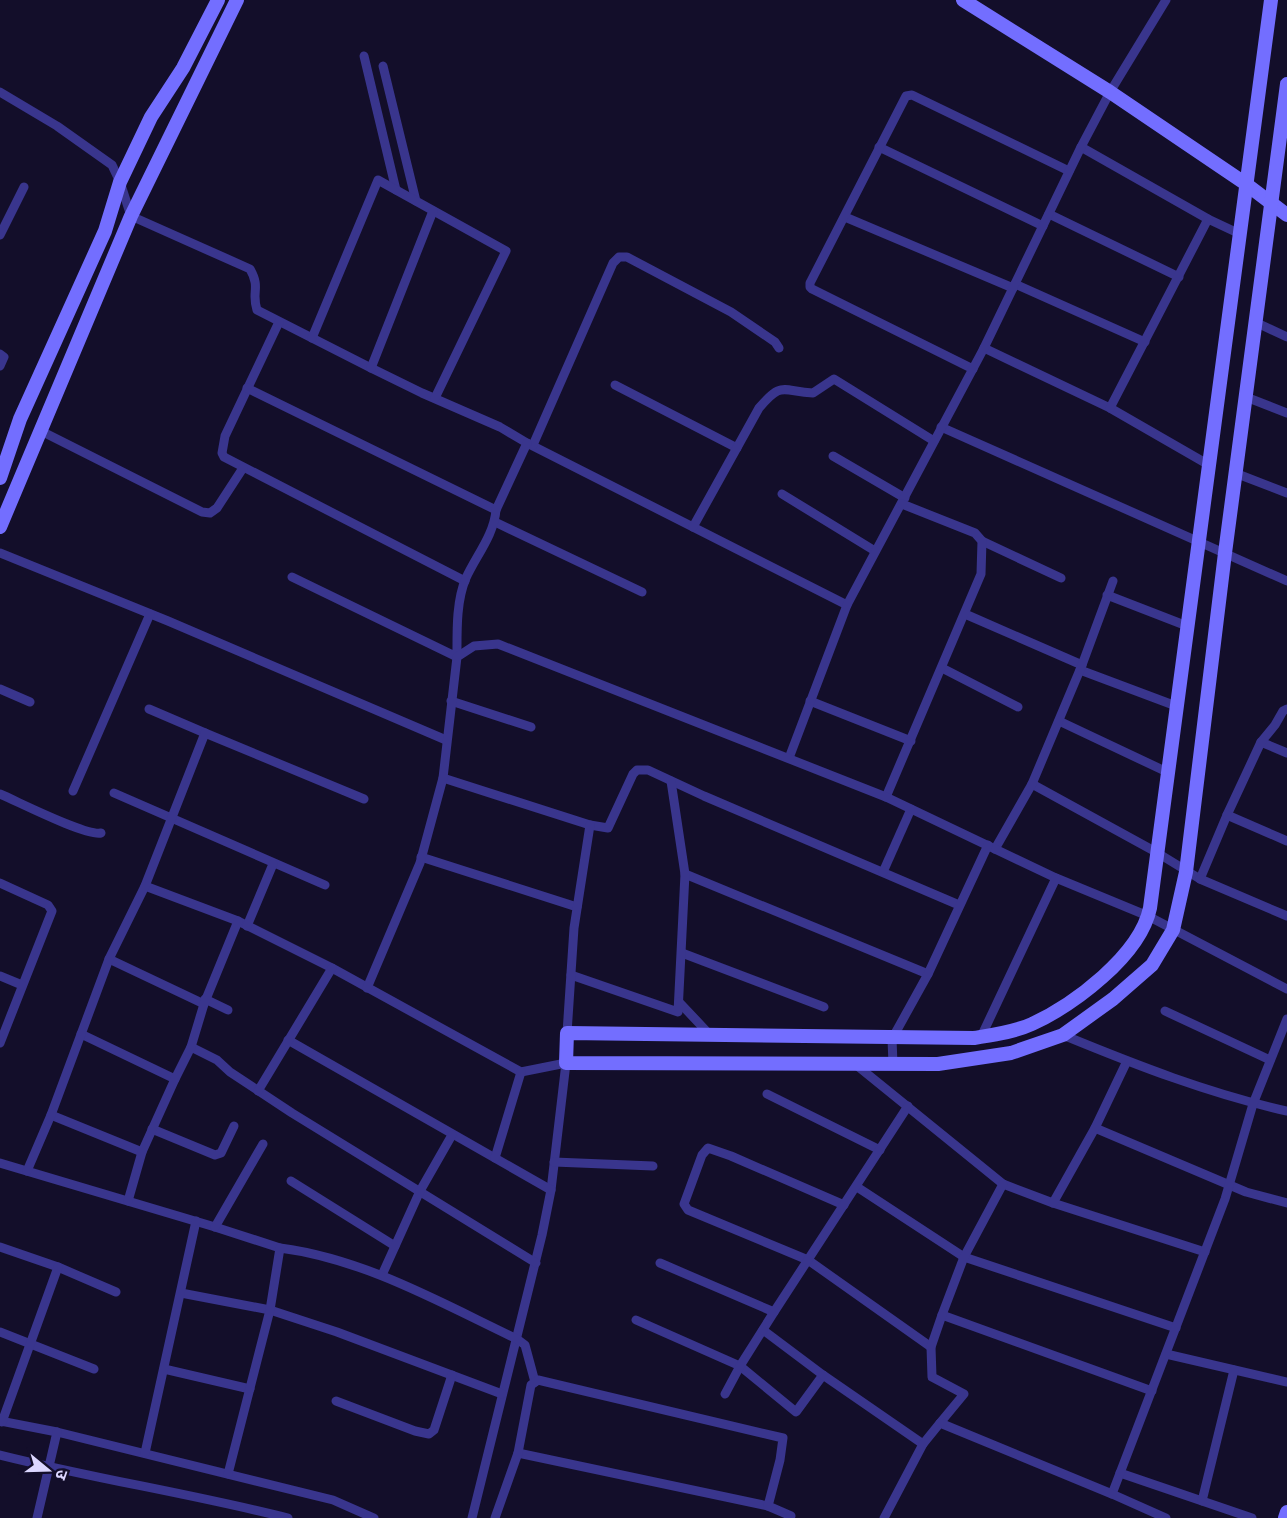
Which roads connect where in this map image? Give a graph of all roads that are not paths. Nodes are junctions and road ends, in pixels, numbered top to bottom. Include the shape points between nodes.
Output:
1 (218, 0) edge
2 (237, 0) edge
3 (963, 0) edge
4 (1166, 0) edge
5 (1271, 0) edge
6 (364, 56) dead end
7 (383, 66) dead end
8 (1287, 84) edge
9 (0, 92) edge
10 (1110, 92) junction
11 (879, 147) junction
12 (1081, 147) junction
13 (1069, 171) junction
14 (120, 182) junction
15 (1246, 184) junction
16 (24, 187) dead end
17 (396, 190) junction
18 (416, 201) junction
19 (1271, 204) junction
20 (433, 211) junction
21 (1049, 214) junction
22 (1287, 215) edge
23 (4, 216) edge
24 (131, 216) junction
25 (845, 217) junction
26 (1208, 219) junction
27 (1043, 226) junction
28 (1240, 234) junction
29 (0, 235) edge
30 (1179, 277) junction
31 (1014, 286) junction
32 (279, 322) junction
33 (1255, 322) junction
34 (1287, 337) edge
35 (312, 338) junction
36 (1145, 342) junction
37 (779, 348) dead end
38 (984, 348) junction
39 (0, 354) edge
40 (0, 366) edge
41 (370, 369) junction
42 (973, 369) junction
43 (615, 385) dead end
44 (247, 388) junction
45 (1246, 397) junction
46 (435, 398) junction
47 (1110, 408) junction
48 (1287, 413) edge
49 (941, 427) junction
50 (41, 432) junction
51 (934, 441) junction
52 (530, 444) junction
53 (737, 448) junction
54 (833, 456) dead end
55 (1209, 465) junction
56 (243, 468) junction
57 (1235, 473) junction
58 (0, 478) edge
59 (1287, 493) edge
60 (782, 494) dead end
61 (903, 501) junction
62 (496, 510) junction
63 (495, 522) junction
64 (0, 527) edge
65 (693, 527) junction
66 (982, 541) junction
67 (1198, 543) junction
68 (875, 551) junction
69 (0, 553) edge
70 (1225, 553) junction
71 (292, 577) dead end
72 (1061, 578) dead end
73 (465, 581) junction
74 (1113, 581) dead end
75 (1287, 581) edge
76 (642, 592) dead end
77 (1107, 595) junction
78 (848, 605) junction
79 (150, 614) junction
80 (965, 614) junction
81 (1187, 626) junction
82 (457, 657) junction
83 (1081, 668) junction
84 (942, 669) junction
85 (0, 689) edge
86 (451, 701) junction
87 (810, 701) junction
88 (30, 702) dead end
89 (1018, 706) dead end
90 (1176, 706) junction
91 (149, 709) dead end
92 (1287, 709) edge
93 (1059, 721) junction
94 (531, 727) dead end
95 (205, 733) junction
96 (446, 740) junction
97 (911, 741) junction
98 (1262, 742) junction
99 (1287, 753) edge
100 (789, 758) junction
101 (1167, 772) junction
102 (443, 778) junction
103 (670, 781) junction
104 (1032, 784) junction
105 (73, 791) dead end
106 (0, 794) edge
107 (114, 794) dead end
108 (886, 797) junction
109 (364, 799) dead end
110 (911, 809) junction
111 (1227, 815) junction
112 (170, 818) junction
113 (590, 825) junction
114 (101, 833) dead end
115 (1287, 841) edge
116 (991, 847) junction
117 (1156, 852) junction
118 (421, 857) junction
119 (273, 864) junction
120 (883, 872) junction
121 (1186, 872) junction
122 (686, 874) junction
123 (1056, 878) junction
124 (1200, 879) junction
125 (0, 883) edge
126 (324, 885) dead end
127 (146, 886) junction
128 (959, 905) junction
129 (577, 907) junction
130 (1148, 916) junction
131 (1287, 916) edge
132 (243, 924) junction
133 (1173, 930) junction
134 (682, 953) junction
135 (109, 959) junction
136 (332, 968) junction
137 (928, 974) junction
138 (572, 975) junction
139 (0, 976) edge
140 (22, 985) junction
141 (367, 988) junction
142 (1287, 990) edge
143 (205, 1001) junction
144 (679, 1002) junction
145 (824, 1007) dead end
146 (228, 1010) dead end
147 (1165, 1011) dead end
148 (1287, 1019) edge
149 (567, 1033) junction
150 (81, 1034) junction
151 (1063, 1035) junction
152 (711, 1036) junction
153 (981, 1037) junction
154 (892, 1039) junction
155 (288, 1040) junction
156 (0, 1043) edge
157 (191, 1047) junction
158 (1270, 1060) junction
159 (1126, 1061) junction
160 (566, 1063) junction
161 (855, 1064) junction
162 (893, 1064) junction
163 (521, 1072) junction
164 (175, 1079) junction
165 (258, 1091) junction
166 (767, 1094) dead end
167 (1253, 1104) junction
168 (908, 1106) junction
169 (1287, 1112) edge
170 (51, 1115) junction
171 (234, 1126) dead end
172 (1095, 1128) junction
173 (152, 1129) junction
174 (452, 1135) junction
175 (263, 1144) dead end
176 (880, 1150) junction
177 (142, 1152) junction
178 (495, 1158) junction
179 (554, 1162) junction
180 (0, 1163) edge
181 (653, 1166) dead end
182 (27, 1171) junction
183 (291, 1181) dead end
184 (1003, 1184) junction
185 (1229, 1185) junction
186 (857, 1187) junction
187 (420, 1191) junction
188 (551, 1191) junction
189 (128, 1201) junction
190 (1053, 1203) junction
191 (1287, 1203) edge
192 (844, 1205) junction
193 (196, 1221) junction
194 (215, 1227) junction
195 (395, 1246) junction
196 (0, 1247) edge
197 (280, 1248) junction
198 (1205, 1252) junction
199 (964, 1257) junction
200 (808, 1260) junction
201 (536, 1263) junction
202 (660, 1263) dead end
203 (58, 1267) junction
204 (382, 1275) junction
205 (116, 1292) dead end
206 (181, 1293) junction
207 (270, 1310) junction
208 (774, 1312) junction
209 (942, 1315) junction
210 (636, 1320) dead end
211 (1176, 1328) junction
212 (763, 1330) junction
213 (0, 1332) edge
214 (517, 1339) junction
215 (30, 1343) junction
216 (931, 1347) junction
217 (1166, 1354) junction
218 (740, 1366) junction
219 (94, 1369) dead end
220 (164, 1369) junction
221 (1234, 1370) junction
222 (452, 1375) junction
223 (823, 1375) junction
224 (535, 1382) junction
225 (1287, 1382) edge
226 (250, 1389) junction
227 (1152, 1391) junction
228 (502, 1394) junction
229 (725, 1394) dead end
230 (336, 1401) dead end
231 (1, 1421) edge
232 (940, 1423) junction
233 (57, 1432) junction
234 (923, 1444) junction
235 (145, 1453) junction
236 (518, 1453) junction
237 (0, 1455) edge
238 (50, 1468) junction
239 (1120, 1473) junction
240 (228, 1474) junction
241 (1112, 1494) junction
242 (1202, 1501) junction
243 (768, 1506) junction
244 (1287, 1512) edge
245 (37, 1518) edge
246 (288, 1518) edge
247 (374, 1518) edge
248 (472, 1518) edge
249 (495, 1518) edge
250 (790, 1518) edge
251 (884, 1518) edge
252 (1166, 1518) edge
253 (1252, 1518) edge
254 (1285, 1518) edge

1 - 14 street via 183,68 151,117
2 - 24 street
3 - 10 street
4 - 10 street
5 - 15 street
6 - 17 street
7 - 18 street
8 - 19 street
9 - 14 street via 111,165
10 - 12 street
10 - 15 street
11 - 13 street via 904,98 912,95
11 - 25 street
11 - 27 street
12 - 13 street
12 - 26 street
13 - 21 street
14 - 24 street
14 - 58 street via 105,231 21,420
15 - 19 street
15 - 28 street
16 - 23 street
17 - 18 street
17 - 35 street via 378,180
18 - 20 street
19 - 22 street
19 - 33 street
20 - 41 street
20 - 46 street via 506,251
21 - 27 street
21 - 30 street
23 - 29 street
24 - 32 street via 250,269 257,281 257,310
24 - 50 street
25 - 31 street
25 - 42 street via 810,287
26 - 28 street
26 - 30 street
27 - 31 street
28 - 55 street
30 - 36 street
31 - 36 street
31 - 38 street
32 - 35 street
32 - 44 street
33 - 34 street
33 - 45 street
35 - 41 street
36 - 47 street
37 - 52 street via 731,312 627,257 619,257
38 - 42 street
38 - 47 street
39 - 40 street via 4,357
41 - 46 street
42 - 49 street
43 - 53 street
44 - 56 street via 225,436 222,453
44 - 62 street
45 - 48 street
45 - 57 street
46 - 52 street
47 - 55 street
49 - 51 street
49 - 67 street
50 - 56 street via 202,512 210,513 217,508
50 - 64 street
51 - 53 street via 834,379 813,393 781,389 772,393
51 - 61 street
52 - 62 street
52 - 65 street
53 - 65 street
54 - 61 street
55 - 67 street
56 - 73 street
57 - 59 street
57 - 70 street
60 - 68 street
61 - 66 street via 975,533
61 - 68 street
62 - 63 street
63 - 73 street
63 - 76 street
65 - 78 street
66 - 72 street
66 - 80 street via 981,574
67 - 70 street
67 - 81 street
68 - 78 street
69 - 79 street
70 - 75 street
70 - 121 street
71 - 82 street
73 - 82 street via 457,624
74 - 77 street
77 - 81 street
77 - 83 street
78 - 87 street
79 - 96 street
79 - 105 street
80 - 83 street
80 - 84 street
81 - 90 street
82 - 86 street
82 - 100 street via 474,646 498,644
83 - 90 street
83 - 93 street
84 - 89 street
84 - 97 street
85 - 88 street
86 - 94 street
86 - 96 street
87 - 97 street
87 - 100 street
90 - 101 street
91 - 95 street
92 - 98 street
93 - 101 street
93 - 104 street
95 - 109 street
95 - 112 street
96 - 102 street
97 - 108 street
98 - 99 street
98 - 111 street
100 - 108 street
101 - 117 street
102 - 113 street
102 - 118 street
103 - 113 street via 648,770 637,770 611,826 604,829
103 - 120 street
103 - 122 street
104 - 116 street
104 - 117 street
106 - 114 street via 81,829
107 - 112 street
108 - 110 street
110 - 116 street
110 - 120 street
111 - 115 street
111 - 124 street
112 - 119 street
112 - 127 street
113 - 129 street
116 - 123 street
116 - 128 street
117 - 121 street
117 - 130 street
118 - 129 street
118 - 141 street
119 - 126 street
119 - 132 street
120 - 128 street
121 - 124 street
121 - 133 street
122 - 134 street
122 - 137 street
123 - 130 street
123 - 153 street
124 - 131 street
125 - 140 street via 48,905 52,911
127 - 132 street
127 - 135 street
128 - 137 street
129 - 138 street
130 - 133 street
130 - 153 street via 1123,957 1086,992 1030,1025
132 - 136 street
132 - 143 street
133 - 142 street
133 - 151 street via 1152,965
134 - 144 street
134 - 145 street
135 - 143 street
135 - 150 street
136 - 141 street
136 - 155 street
137 - 154 street
138 - 144 street via 678,1012
138 - 149 street
139 - 140 street
140 - 156 street
141 - 163 street
143 - 146 street
143 - 157 street
144 - 152 street
147 - 158 street
148 - 158 street
149 - 152 street
149 - 160 street
150 - 164 street
150 - 170 street
151 - 159 street
151 - 162 street via 1011,1053 938,1064
152 - 154 street
153 - 154 street
154 - 162 street
155 - 165 street
155 - 174 street
157 - 164 street
157 - 165 street via 217,1059
158 - 167 street
159 - 167 street
159 - 172 street
160 - 161 street
160 - 163 street
160 - 179 street
161 - 162 street
161 - 168 street
163 - 178 street
164 - 173 street
165 - 187 street
166 - 176 street
167 - 169 street
167 - 185 street
168 - 176 street
168 - 184 street
170 - 177 street
170 - 182 street
171 - 173 street via 221,1153 215,1155
172 - 185 street
172 - 190 street
173 - 177 street
174 - 178 street
174 - 187 street
175 - 194 street
176 - 186 street
177 - 189 street
178 - 188 street
179 - 181 street
179 - 188 street
180 - 182 street
182 - 189 street
183 - 195 street
184 - 190 street
184 - 199 street
185 - 191 street
185 - 198 street
186 - 192 street
186 - 199 street
187 - 195 street
187 - 201 street
188 - 201 street
189 - 193 street
190 - 198 street
192 - 200 street
192 - 200 street via 731,1155 708,1148 702,1155 684,1204 688,1210
193 - 194 street
193 - 206 street
194 - 197 street
195 - 204 street
196 - 203 street
197 - 204 street via 309,1252
197 - 207 street
198 - 211 street
199 - 209 street
199 - 211 street
200 - 208 street
200 - 216 street
201 - 214 street
202 - 208 street
203 - 205 street
203 - 215 street
204 - 214 street
206 - 207 street
206 - 220 street
207 - 222 street
207 - 226 street
208 - 212 street
209 - 216 street
209 - 227 street
210 - 218 street
211 - 217 street
212 - 218 street
212 - 223 street
213 - 215 street
214 - 224 street via 525,1345
214 - 228 street
215 - 219 street
215 - 231 street
216 - 232 street via 932,1377 964,1394
217 - 221 street
217 - 227 street
218 - 223 street via 796,1412
218 - 229 street
220 - 226 street
220 - 235 street
221 - 225 street
221 - 242 street
222 - 228 street
222 - 230 street via 434,1430 429,1434
223 - 234 street
224 - 236 street via 531,1385
224 - 243 street via 783,1438
226 - 240 street
227 - 239 street
228 - 248 street
231 - 233 street
232 - 234 street
232 - 241 street
233 - 235 street
233 - 238 street
234 - 251 street
235 - 240 street
236 - 243 street
236 - 249 street
237 - 238 street
238 - 245 street
238 - 246 street
239 - 241 street
239 - 242 street
240 - 247 street via 333,1500
241 - 252 street
242 - 253 street
243 - 250 street
244 - 254 street

